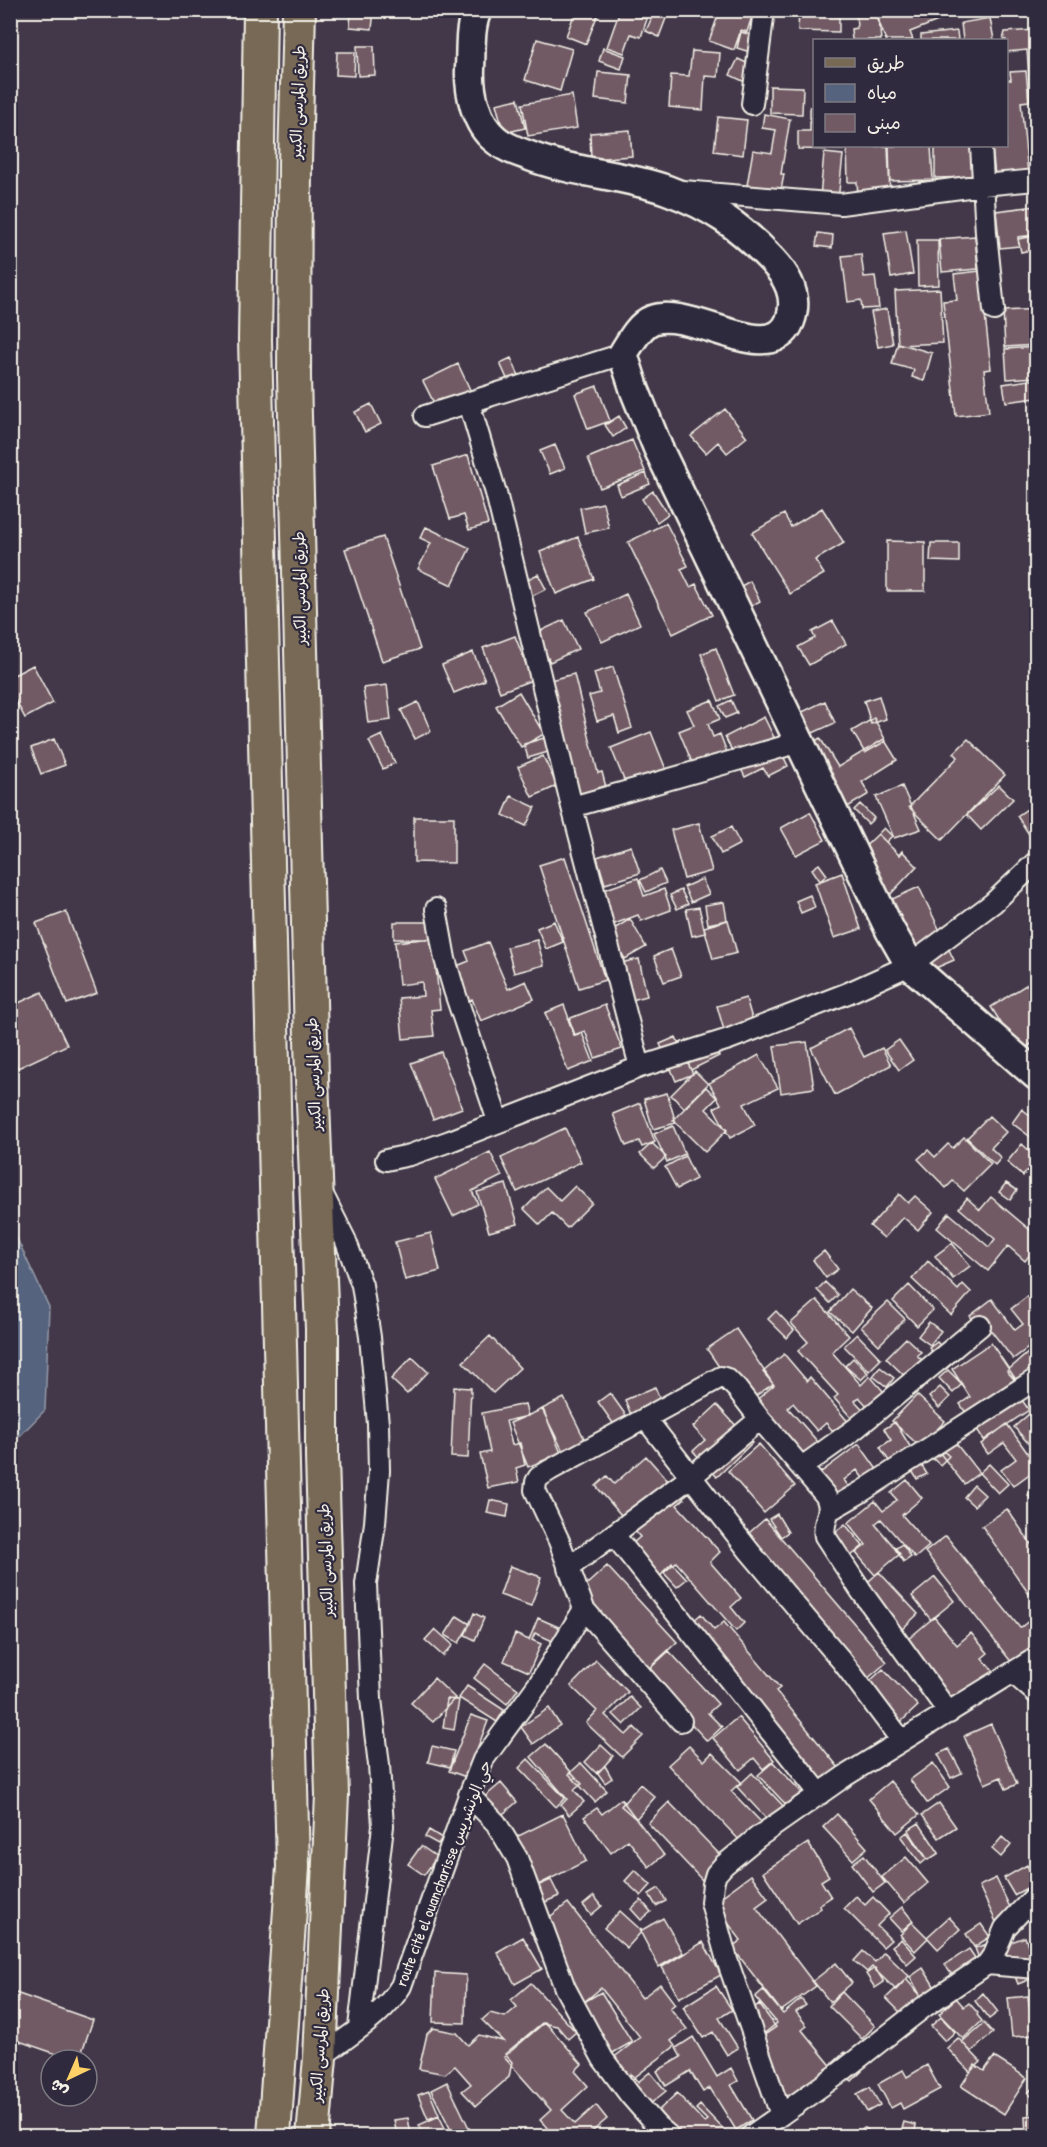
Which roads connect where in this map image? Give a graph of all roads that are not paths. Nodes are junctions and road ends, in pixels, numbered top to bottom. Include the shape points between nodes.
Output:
1 (260, 10) edge
2 (299, 10) edge
3 (477, 10) edge
4 (764, 10) edge
5 (752, 104) dead end
6 (981, 147) edge
7 (1036, 180) edge
8 (983, 185) junction
9 (666, 190) junction
10 (994, 310) dead end
11 (623, 354) junction
12 (470, 403) junction
13 (425, 416) dead end
14 (800, 742) junction
15 (572, 807) junction
16 (1036, 862) edge
17 (436, 909) dead end
18 (910, 964) junction
19 (640, 1067) junction
20 (1036, 1075) edge
21 (498, 1121) junction
22 (386, 1160) dead end
23 (318, 1185) junction
24 (980, 1326) dead end
25 (1036, 1379) edge
26 (646, 1419) junction
27 (760, 1419) junction
28 (802, 1467) junction
29 (691, 1477) junction
30 (830, 1510) junction
31 (614, 1535) junction
32 (568, 1568) junction
33 (584, 1609) junction
34 (1036, 1658) edge
35 (1013, 1673) junction
36 (1036, 1693) edge
37 (949, 1713) junction
38 (681, 1721) dead end
39 (902, 1741) junction
40 (820, 1794) junction
41 (469, 1795) junction
42 (1036, 1895) edge
43 (987, 1964) junction
44 (1036, 1968) edge
45 (359, 2027) junction
46 (320, 2058) junction
47 (781, 2115) junction
48 (274, 2136) edge
49 (313, 2136) edge
50 (669, 2136) edge
51 (751, 2136) edge

1 - 48 main road via 255,340 293,1867
2 - 23 main road, طريق المرسى الكبير via 294,377
3 - 9 main road via 470,78 481,123 494,138 550,164
4 - 5 street
6 - 8 street
7 - 8 street
8 - 9 street via 841,204
8 - 10 street
9 - 11 main road via 709,208 775,263 791,285 794,303 790,320 783,332 761,340 666,317 650,321
11 - 12 street
11 - 14 main road via 658,448
12 - 13 street
12 - 15 street via 496,493
14 - 15 street
14 - 18 main road
15 - 19 street
16 - 18 street via 993,903
17 - 21 street via 454,990
18 - 19 street via 750,1031
18 - 20 main road
19 - 21 street
21 - 22 street via 430,1148
23 - 45 street via 362,1285 378,1424 379,1472 366,1584 370,1699 383,1826
23 - 46 main road, طريق المرسى الكبير via 332,1795
24 - 28 street via 855,1429
25 - 30 street
26 - 27 street via 721,1377 738,1389
26 - 29 street
26 - 32 street via 550,1470 536,1482 535,1490
27 - 28 street
27 - 29 street
28 - 30 street via 825,1494
29 - 31 street
29 - 39 street via 842,1661
30 - 37 street via 825,1536
31 - 32 street
31 - 40 street
32 - 33 street
33 - 38 street
33 - 41 street, route cité el ouancharisse حي الونشريس via 540,1682 483,1760
34 - 35 street
35 - 36 street
35 - 37 street
37 - 39 street
39 - 40 street
40 - 47 street via 724,1865 713,1884 711,1902 727,1960
41 - 45 street, route cité el ouancharisse حي الونشريس via 401,1986 394,1998
41 - 50 street via 496,1823 517,1858 565,1988 603,2059
42 - 43 street via 1005,1928
43 - 44 street
43 - 47 street
45 - 46 street, route cité el ouancharisse حي الونشريس
46 - 49 main road, طريق المرسى الكبير
47 - 51 street

